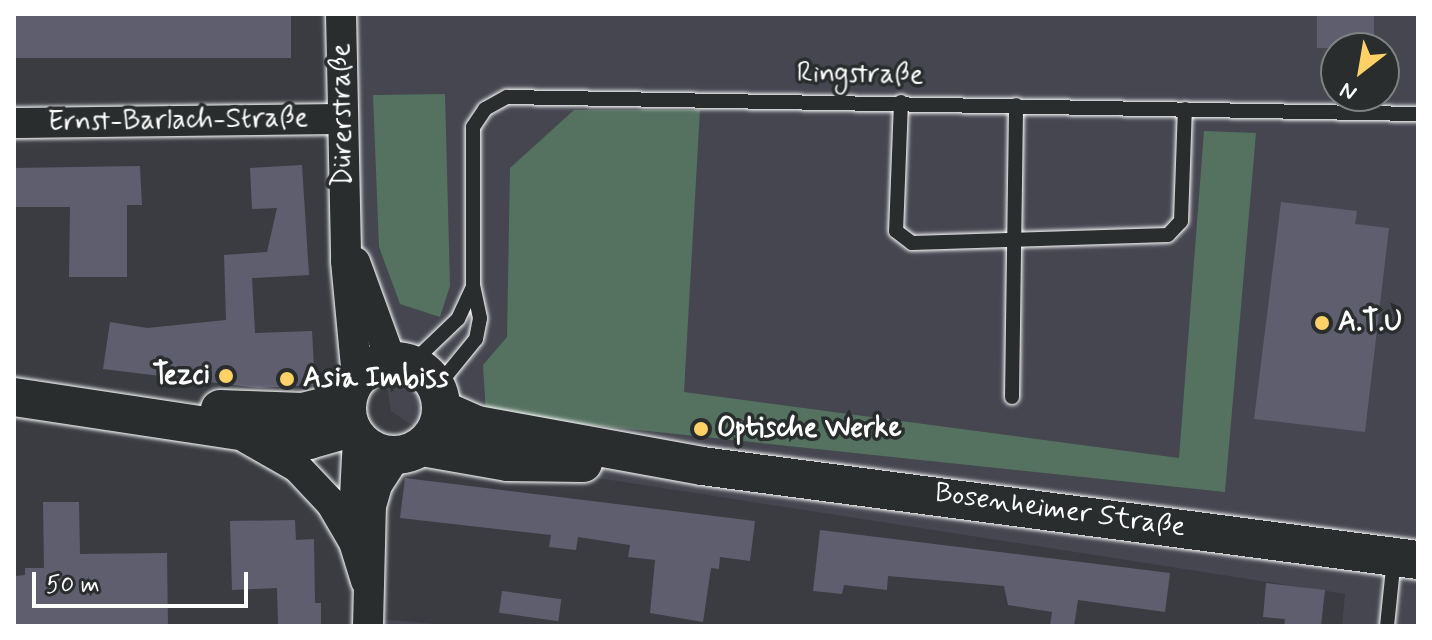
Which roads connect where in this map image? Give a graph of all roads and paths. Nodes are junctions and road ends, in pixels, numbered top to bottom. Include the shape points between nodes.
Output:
1 (341, 14) edge
2 (901, 102) junction
3 (1016, 105) junction
4 (1185, 109) junction
5 (1418, 114) edge
6 (343, 119) junction
7 (14, 123) edge
8 (1015, 242) junction
9 (473, 286) junction
10 (386, 396) junction
11 (14, 397) edge
12 (1012, 397) dead end
13 (86, 406) junction
14 (235, 433) junction
15 (409, 451) junction
16 (702, 466) junction
17 (354, 542) junction
18 (1406, 559) edge
19 (366, 581) junction
20 (368, 626) edge
21 (1387, 626) edge

1 - 6 street, Dürerstraße
2 - 3 lane, Ringstraße
2 - 8 lane via 896,231 901,239
2 - 9 lane, Ringstraße via 507,97 485,109 473,127
3 - 4 lane, Ringstraße
3 - 8 lane
4 - 5 lane, Ringstraße
4 - 8 lane via 1177,231
6 - 7 street, Ernst-Barlach-Straße
6 - 10 street, Dürerstraße via 345,217
8 - 12 lane
9 - 10 lane, Ringstraße via 458,319
9 - 10 lane, Ringstraße via 480,318 476,339
10 - 13 street via 303,412
10 - 14 street via 309,440
10 - 15 street, Bosenheimer Straße
10 - 15 street via 439,423
10 - 16 street, Bosenheimer Straße via 477,425
10 - 17 street
11 - 13 street
13 - 14 street
14 - 17 street via 297,467 331,503
15 - 16 street, Bosenheimer Straße via 508,462
15 - 19 street via 381,476 371,506
16 - 18 street, Bosenheimer Straße
17 - 19 street
18 - 21 lane
19 - 20 street

